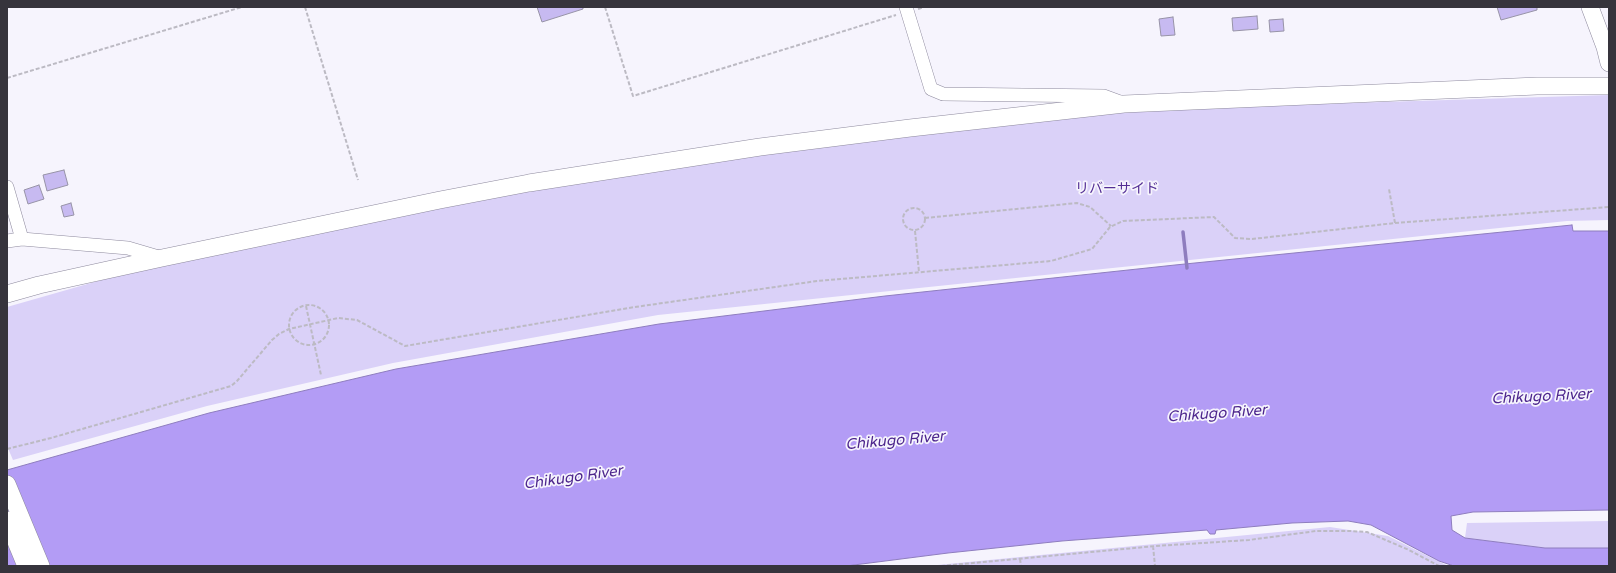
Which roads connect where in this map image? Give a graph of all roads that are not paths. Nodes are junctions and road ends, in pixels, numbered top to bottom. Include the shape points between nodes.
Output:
1 (1590, 7) edge
2 (906, 9) edge
3 (1609, 63) edge
4 (1609, 86) edge
5 (1124, 104) junction
6 (7, 187) edge
7 (22, 239) junction
8 (7, 241) edge
9 (162, 258) junction
10 (7, 294) edge
11 (7, 484) edge
12 (7, 520) edge
13 (26, 566) edge
14 (41, 566) edge

1 - 3 street
2 - 5 street via 932,89 943,94 1104,96
4 - 5 street via 1537,86
5 - 9 street via 768,146 528,183
6 - 7 street
7 - 8 street
7 - 9 street via 128,248
9 - 10 street
11 - 14 street
12 - 13 street

